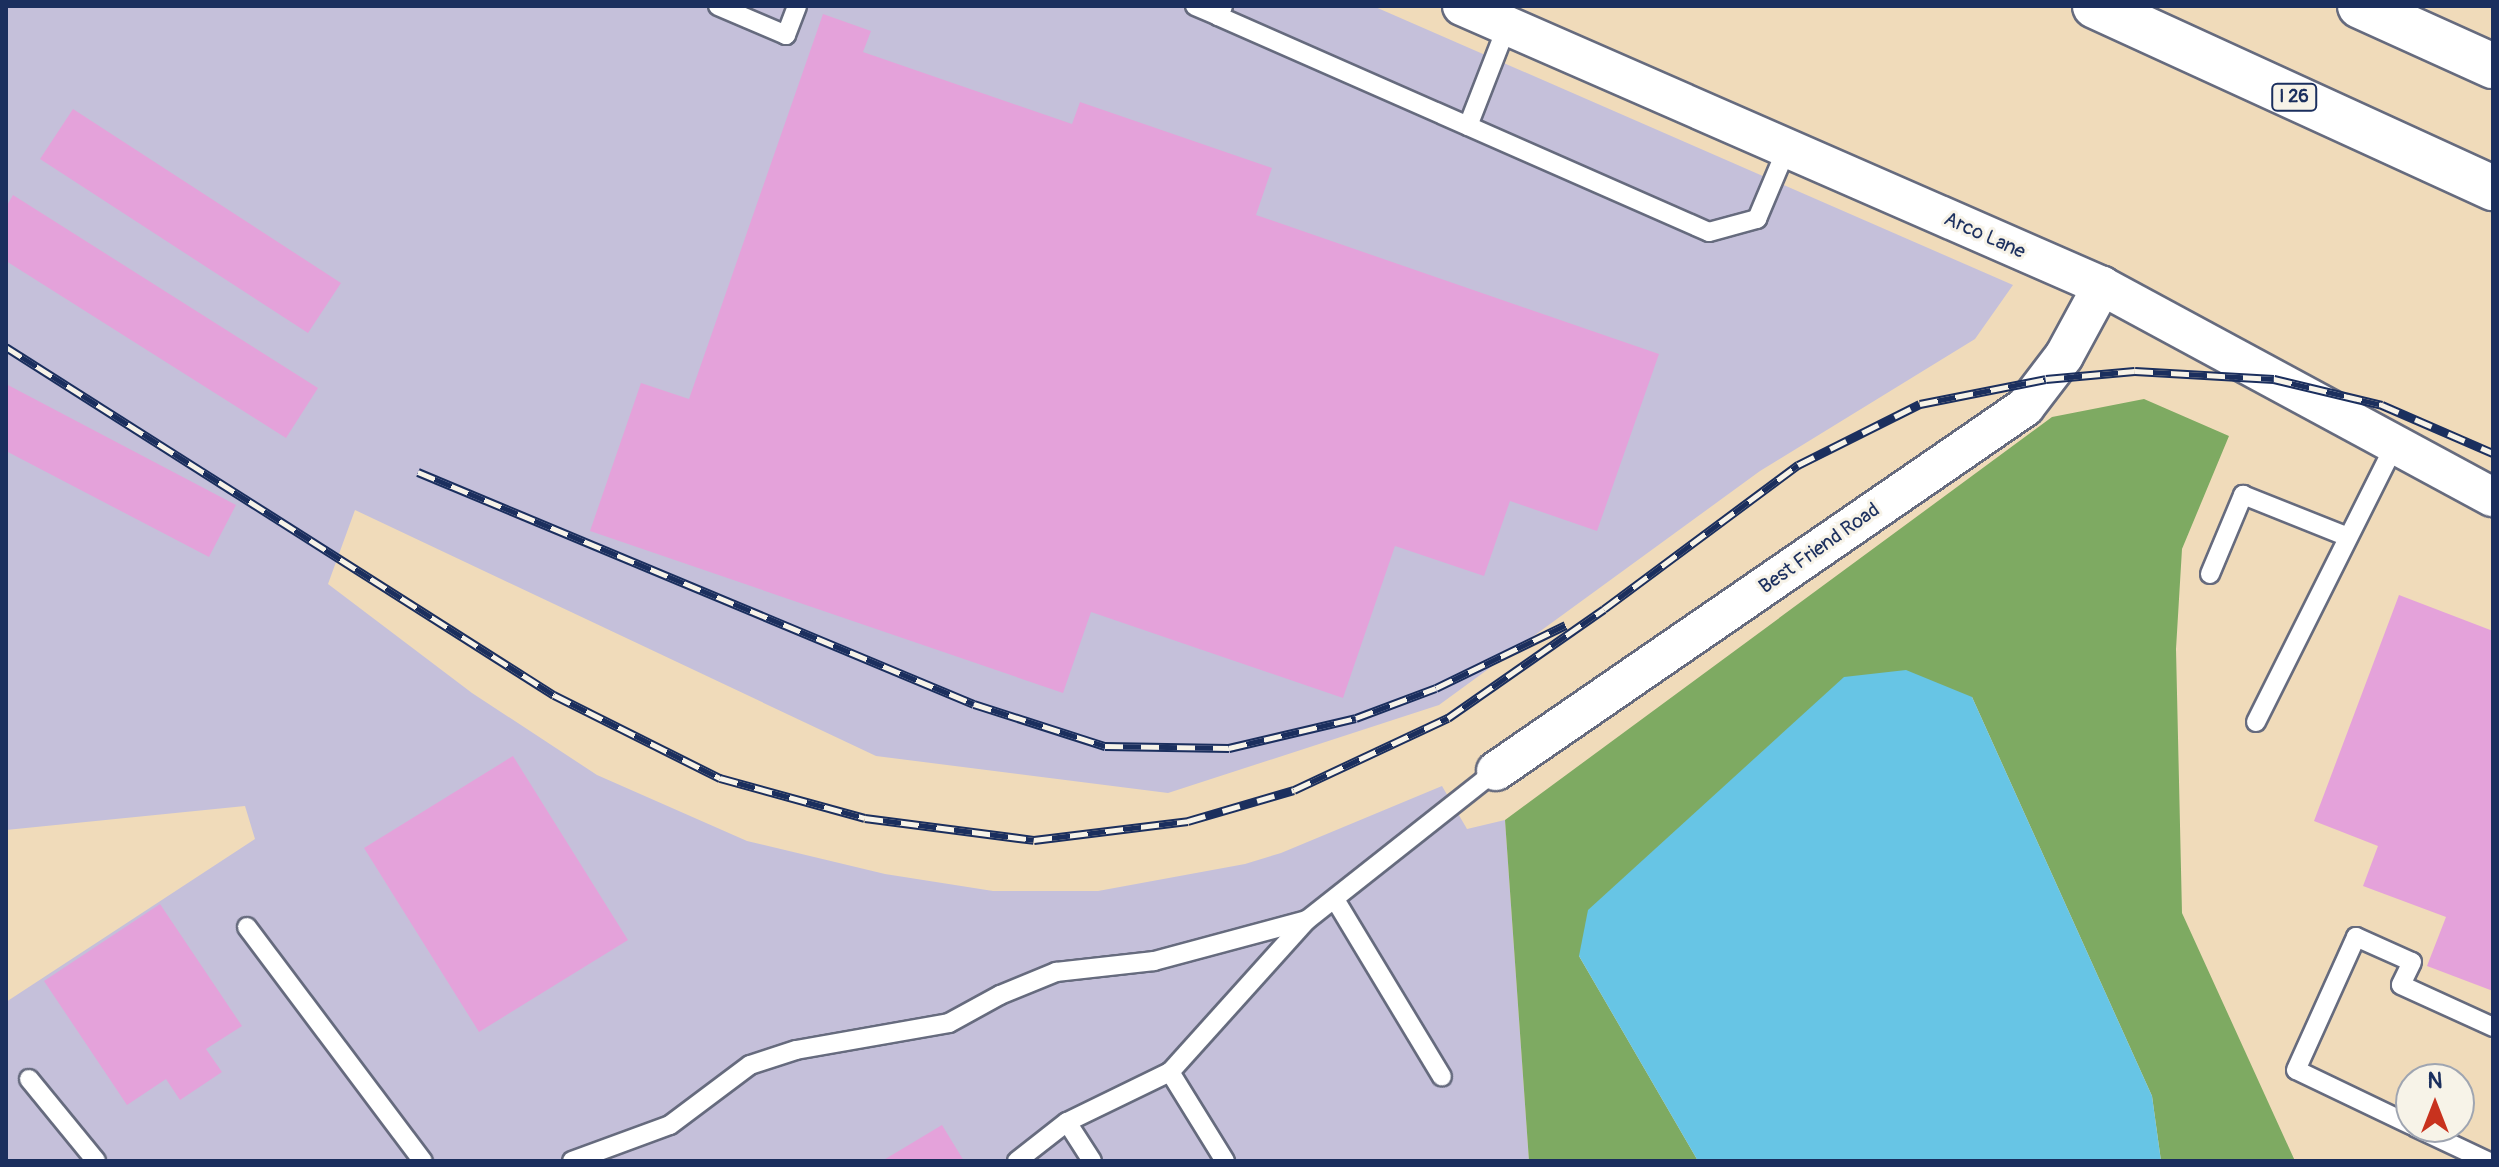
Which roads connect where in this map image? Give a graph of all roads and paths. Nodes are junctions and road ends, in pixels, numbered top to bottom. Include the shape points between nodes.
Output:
1 (718, 6) edge
2 (797, 6) edge
3 (1195, 6) edge
4 (1462, 6) edge
5 (2095, 6) edge
6 (2360, 6) edge
7 (1221, 11) edge
8 (1507, 26) junction
9 (2493, 66) edge
10 (1468, 126) junction
11 (1787, 148) junction
12 (2493, 188) edge
13 (2102, 286) junction
14 (2395, 444) junction
15 (2493, 497) edge
16 (2348, 537) junction
17 (2210, 574) dead end
18 (2256, 722) dead end
19 (1496, 771) joint
20 (1336, 901) junction
21 (1307, 920) junction
22 (247, 927) dead end
23 (2493, 1027) edge
24 (1170, 1072) junction
25 (1442, 1077) dead end
26 (29, 1079) dead end
27 (2395, 1117) edge
28 (1067, 1122) junction
29 (2449, 1143) edge
30 (96, 1161) edge
31 (423, 1161) edge
32 (572, 1161) edge
33 (1017, 1161) edge
34 (1092, 1161) edge
35 (1225, 1161) edge
36 (2487, 1161) edge

1 - 2 lane via 786,35
3 - 7 lane
4 - 8 street, Arco Lane
5 - 12 highway, I 26
6 - 9 highway
7 - 10 lane
8 - 10 lane
8 - 11 street, Arco Lane
10 - 11 lane via 1709,232 1757,219
11 - 13 street, Arco Lane
13 - 14 street, Arco Lane
13 - 19 street, Best Friend Road via 2064,356 2025,407
14 - 15 street, Arco Lane
14 - 16 lane
16 - 17 lane via 2243,495
16 - 18 lane
19 - 20 lane
20 - 21 lane
20 - 25 lane
21 - 24 lane
21 - 32 lane via 1154,961 1056,972 949,1023 796,1050 750,1065 670,1125
22 - 31 lane
23 - 27 lane via 2401,985 2412,962 2356,937 2296,1070
24 - 28 lane
24 - 35 lane
26 - 30 lane
28 - 33 lane
28 - 34 lane
29 - 36 lane

